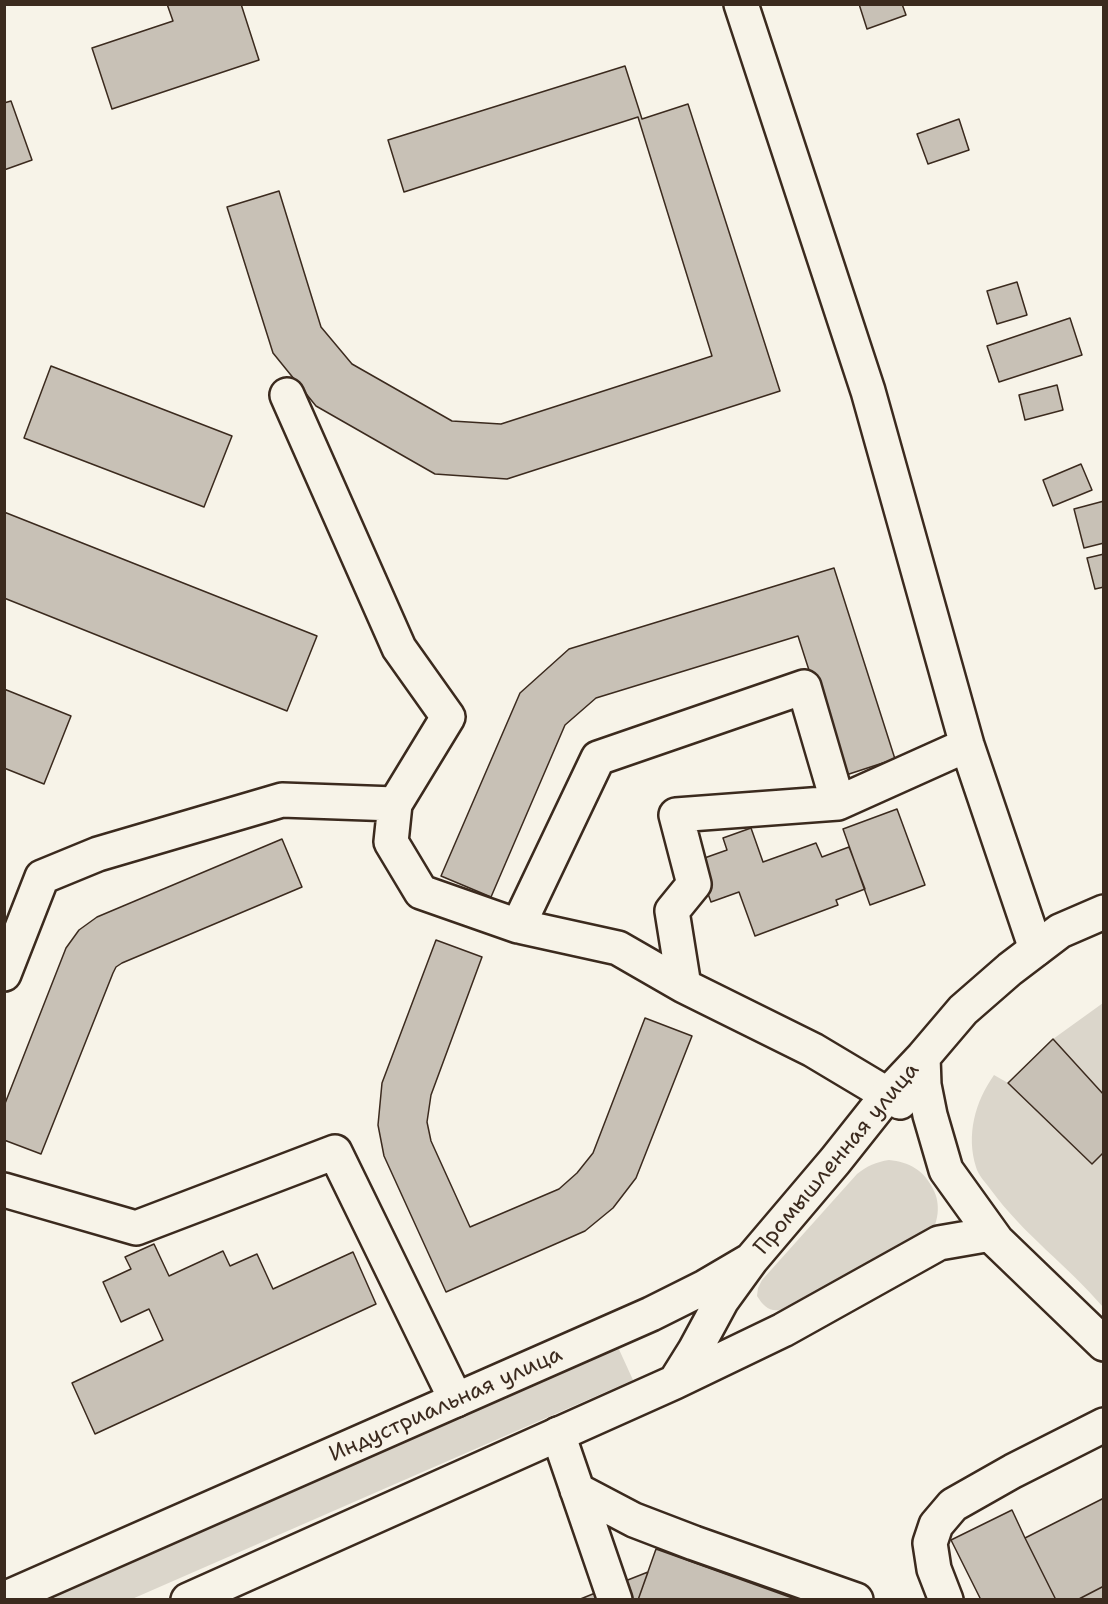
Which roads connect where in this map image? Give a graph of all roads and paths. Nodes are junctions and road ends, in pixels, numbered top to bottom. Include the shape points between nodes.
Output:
1 (741, 4) edge
2 (287, 395) dead end
3 (967, 745) junction
4 (838, 803) junction
5 (395, 804) junction
6 (1104, 912) edge
7 (518, 926) junction
8 (1036, 949) junction
9 (4, 974) edge
10 (684, 986) junction
11 (923, 1057) junction
12 (889, 1093) junction
13 (4, 1190) edge
14 (991, 1234) junction
15 (751, 1260) junction
16 (1104, 1344) edge
17 (675, 1382) junction
18 (456, 1400) junction
19 (1104, 1425) edge
20 (558, 1434) junction
21 (577, 1490) junction
22 (4, 1599) edge
23 (188, 1599) edge
24 (615, 1599) edge
25 (856, 1599) edge
26 (946, 1599) edge

1 - 3 main road via 868,391
2 - 5 main road via 399,648 448,717
3 - 4 main road
3 - 8 main road
4 - 7 main road via 804,687 598,758
4 - 10 main road via 676,815 694,884 672,911
5 - 7 main road via 391,842 421,892
5 - 9 main road via 282,800 98,854 42,877
6 - 8 main road, Промышленная улица via 1060,931
7 - 10 main road via 618,948
8 - 11 main road, Промышленная улица via 963,1010
10 - 12 main road via 813,1050 900,1102
11 - 12 main road, Промышленная улица
11 - 14 main road, Промышленная улица via 930,1115 946,1170
12 - 15 main road, Промышленная улица
13 - 18 main road via 136,1228 335,1152
14 - 16 main road, Промышленная улица
14 - 17 main road via 939,1243 783,1330
15 - 17 main road via 722,1300
15 - 18 main road, Индустриальная улица via 651,1314
17 - 20 main road
18 - 22 main road, Индустриальная улица
19 - 26 main road via 953,1504 936,1524 930,1543 934,1569
20 - 21 main road
20 - 23 main road
21 - 24 main road
21 - 25 main road via 634,1520

